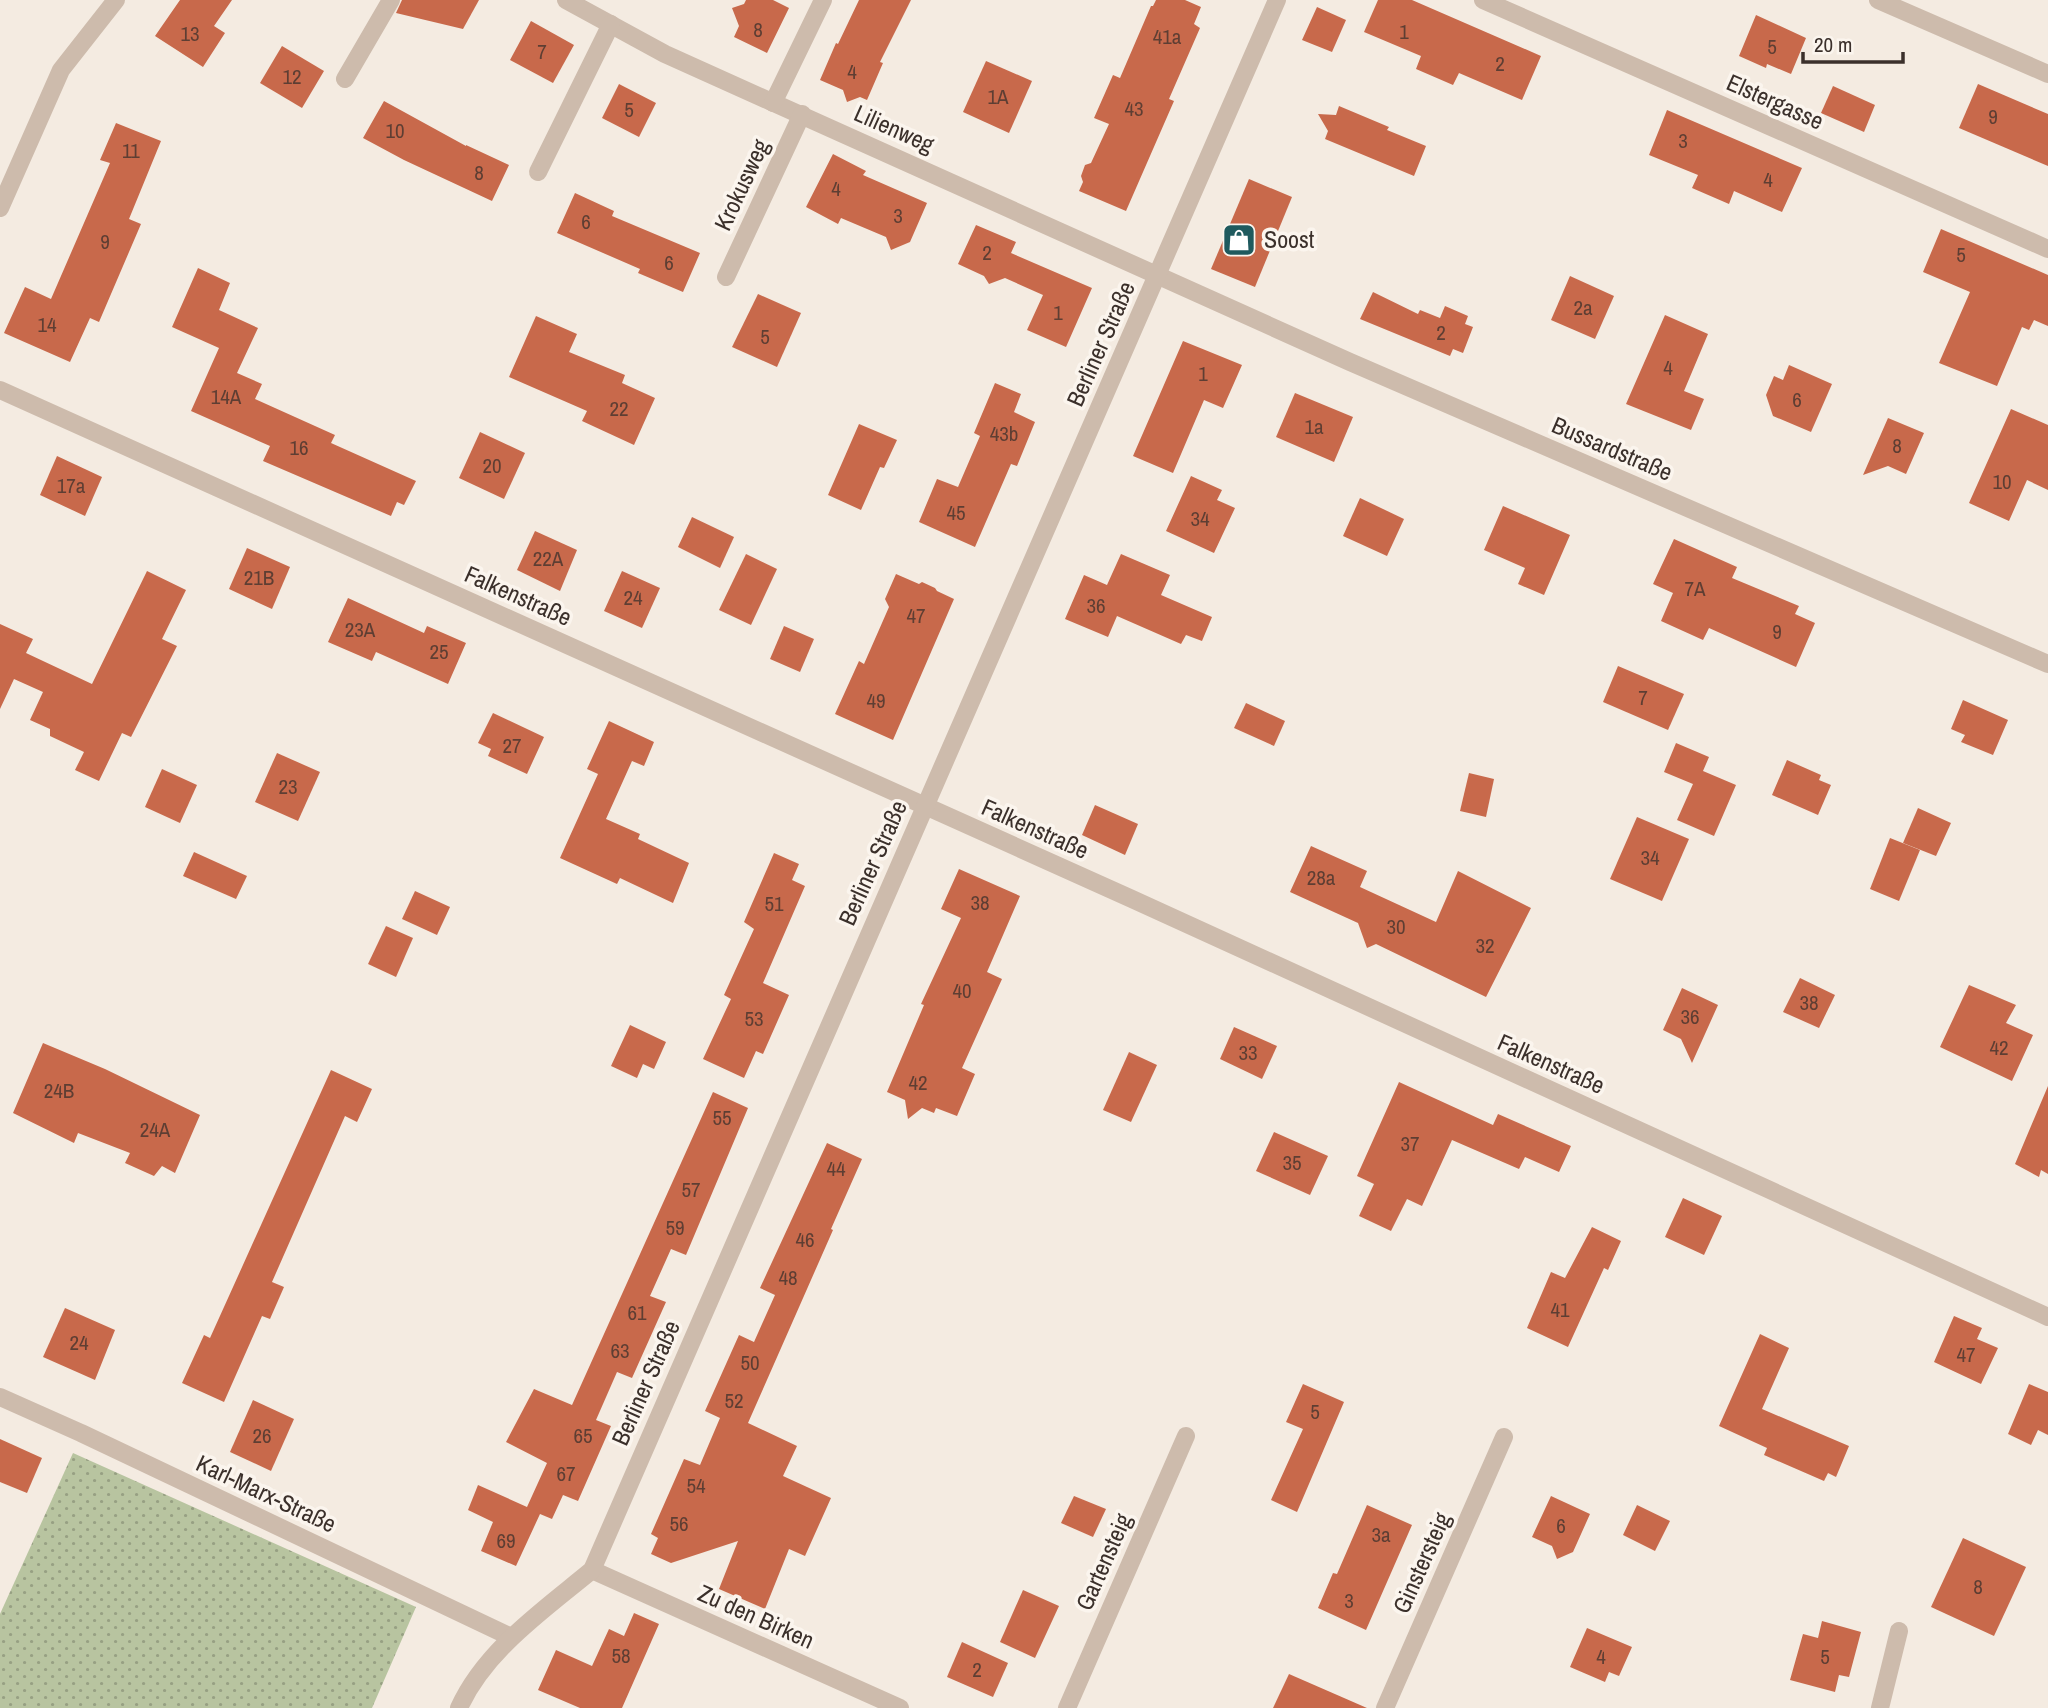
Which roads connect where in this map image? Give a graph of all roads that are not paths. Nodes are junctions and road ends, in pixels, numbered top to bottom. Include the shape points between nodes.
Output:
1 (116, 0) edge
2 (391, 0) edge
3 (566, 0) edge
4 (823, 0) edge
5 (1278, 0) edge
6 (1483, 0) edge
7 (1878, 0) edge
8 (611, 24) junction
9 (2048, 74) edge
10 (345, 79) dead end
11 (773, 103) junction
12 (802, 114) junction
13 (538, 172) dead end
14 (0, 208) edge
15 (2048, 248) edge
16 (1158, 275) junction
17 (726, 277) dead end
18 (0, 390) edge
19 (2048, 664) edge
20 (925, 807) junction
21 (2048, 1317) edge
22 (0, 1397) edge
23 (1186, 1436) dead end
24 (1504, 1437) dead end
25 (592, 1570) junction
26 (1899, 1631) dead end
27 (511, 1637) junction
28 (459, 1708) edge
29 (900, 1708) edge
30 (1067, 1708) edge
31 (1385, 1708) edge
32 (1880, 1708) edge

1 - 14 street via 61,70
2 - 10 street
3 - 8 street, Lilienweg
4 - 11 street
5 - 16 street, Berliner Straße
6 - 15 street, Elstergasse
7 - 9 street
8 - 11 street, Lilienweg
8 - 13 street
11 - 12 street, Lilienweg
12 - 16 street, Lilienweg
12 - 17 street, Krokusweg
16 - 19 street, Bussardstraße
16 - 20 street, Berliner Straße
18 - 20 street, Falkenstraße
20 - 21 street, Falkenstraße
20 - 25 street, Berliner Straße
22 - 27 street, Karl-Marx-Straße
23 - 30 street, Gartensteig
24 - 31 street, Ginstersteig
25 - 27 street, Berliner Straße
25 - 29 street, Zu den Birken
26 - 32 street
27 - 28 street, Berliner Straße

